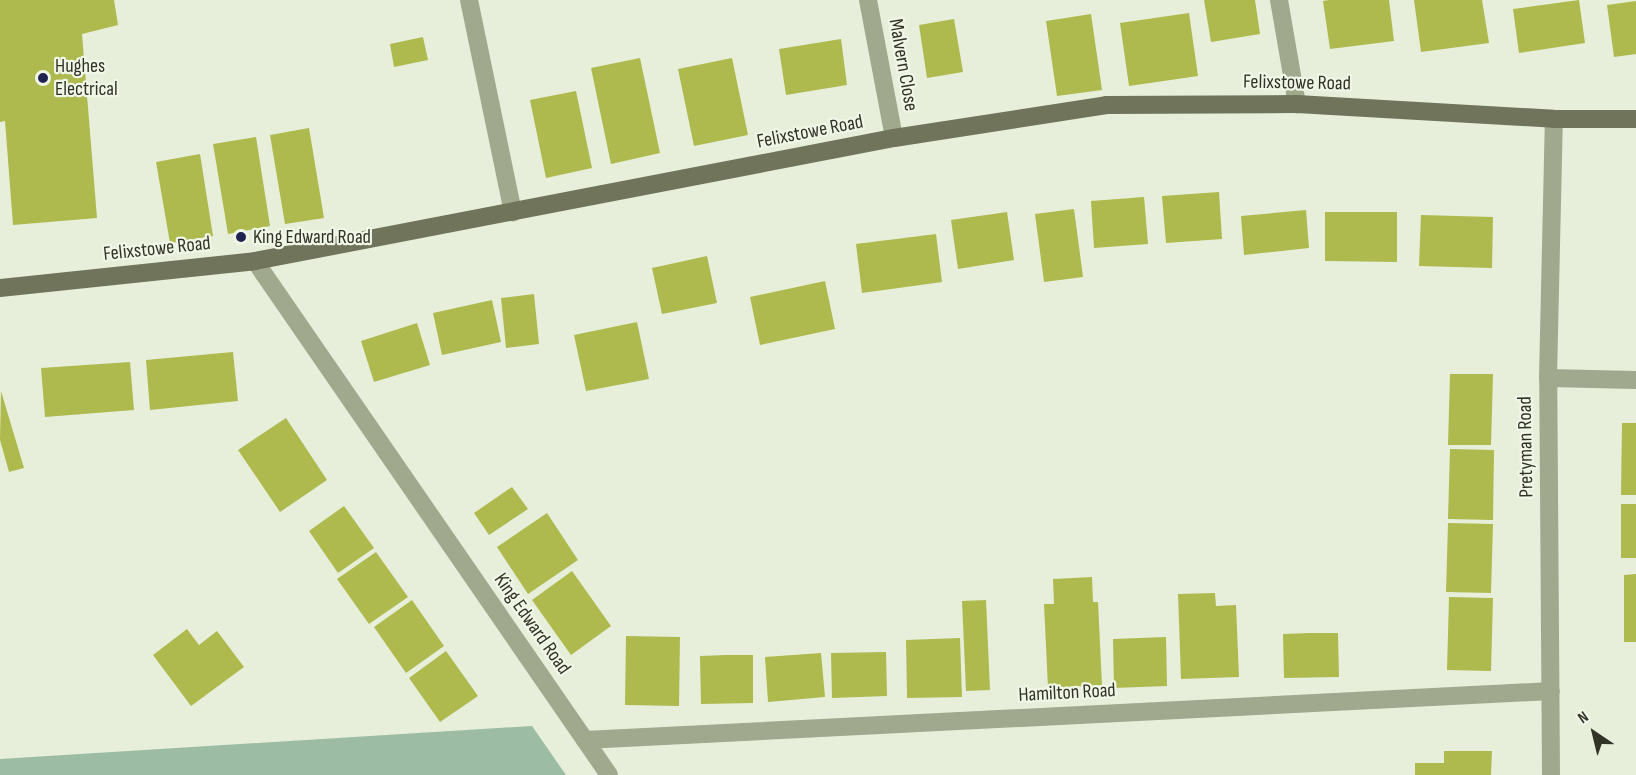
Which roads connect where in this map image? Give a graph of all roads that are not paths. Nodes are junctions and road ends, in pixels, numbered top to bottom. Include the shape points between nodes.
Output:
1 (469, 0) edge
2 (868, 0) edge
3 (1279, 0) edge
4 (1297, 104) junction
5 (1554, 119) junction
6 (1636, 119) edge
7 (894, 138) junction
8 (513, 212) junction
9 (255, 261) junction
10 (0, 288) edge
11 (1548, 378) junction
12 (1636, 380) edge
13 (1551, 691) junction
14 (585, 740) junction
15 (609, 775) edge
16 (1551, 775) edge

1 - 8 street
2 - 7 street, Malvern Close
3 - 4 street
4 - 5 main road, Felixstowe Road
4 - 7 main road, Felixstowe Road via 1106,105
5 - 6 main road, Felixstowe Road
5 - 11 street, Pretyman Road
7 - 8 main road, Felixstowe Road
8 - 9 main road, Felixstowe Road
9 - 10 main road, Felixstowe Road
9 - 14 street, King Edward Road
11 - 12 street
11 - 13 street, Pretyman Road
13 - 14 street, Hamilton Road
13 - 16 street, Pretyman Road
14 - 15 street, King Edward Road

